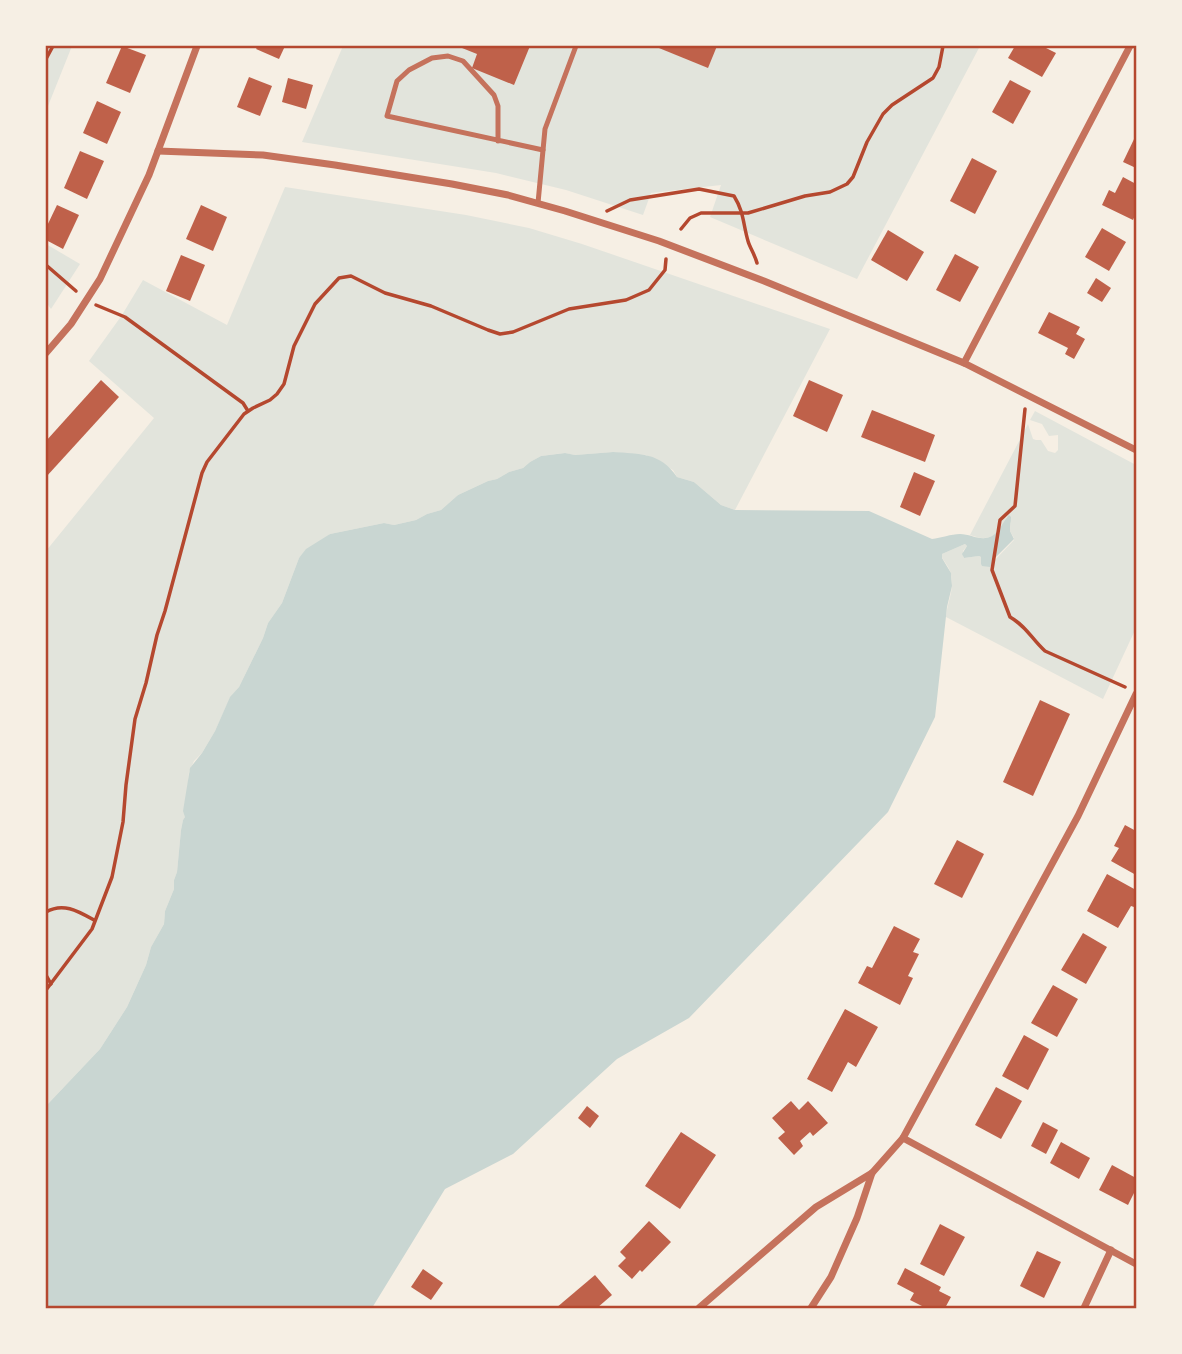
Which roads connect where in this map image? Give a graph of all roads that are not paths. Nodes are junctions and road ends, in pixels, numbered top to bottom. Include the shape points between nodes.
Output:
1 (197, 46) edge
2 (576, 46) edge
3 (1130, 46) edge
4 (498, 141) junction
5 (543, 150) junction
6 (158, 151) junction
7 (538, 203) junction
8 (46, 353) edge
9 (964, 363) junction
10 (1136, 450) edge
11 (1136, 694) edge
12 (903, 1138) junction
13 (872, 1173) junction
14 (1111, 1250) junction
15 (1136, 1264) edge
16 (699, 1308) edge
17 (811, 1308) edge
18 (1084, 1308) edge

1 - 6 street
2 - 5 lane via 545,129
3 - 9 street
4 - 4 lane via 387,117 397,81 432,58 448,56 463,61 494,95
4 - 5 lane
5 - 7 lane
6 - 7 street via 283,157
6 - 8 street via 100,279
7 - 9 street via 764,281
9 - 10 street
11 - 12 street via 1078,816
12 - 13 street
12 - 14 street
13 - 16 street via 816,1207
13 - 17 street via 831,1277
14 - 15 street
14 - 18 street

